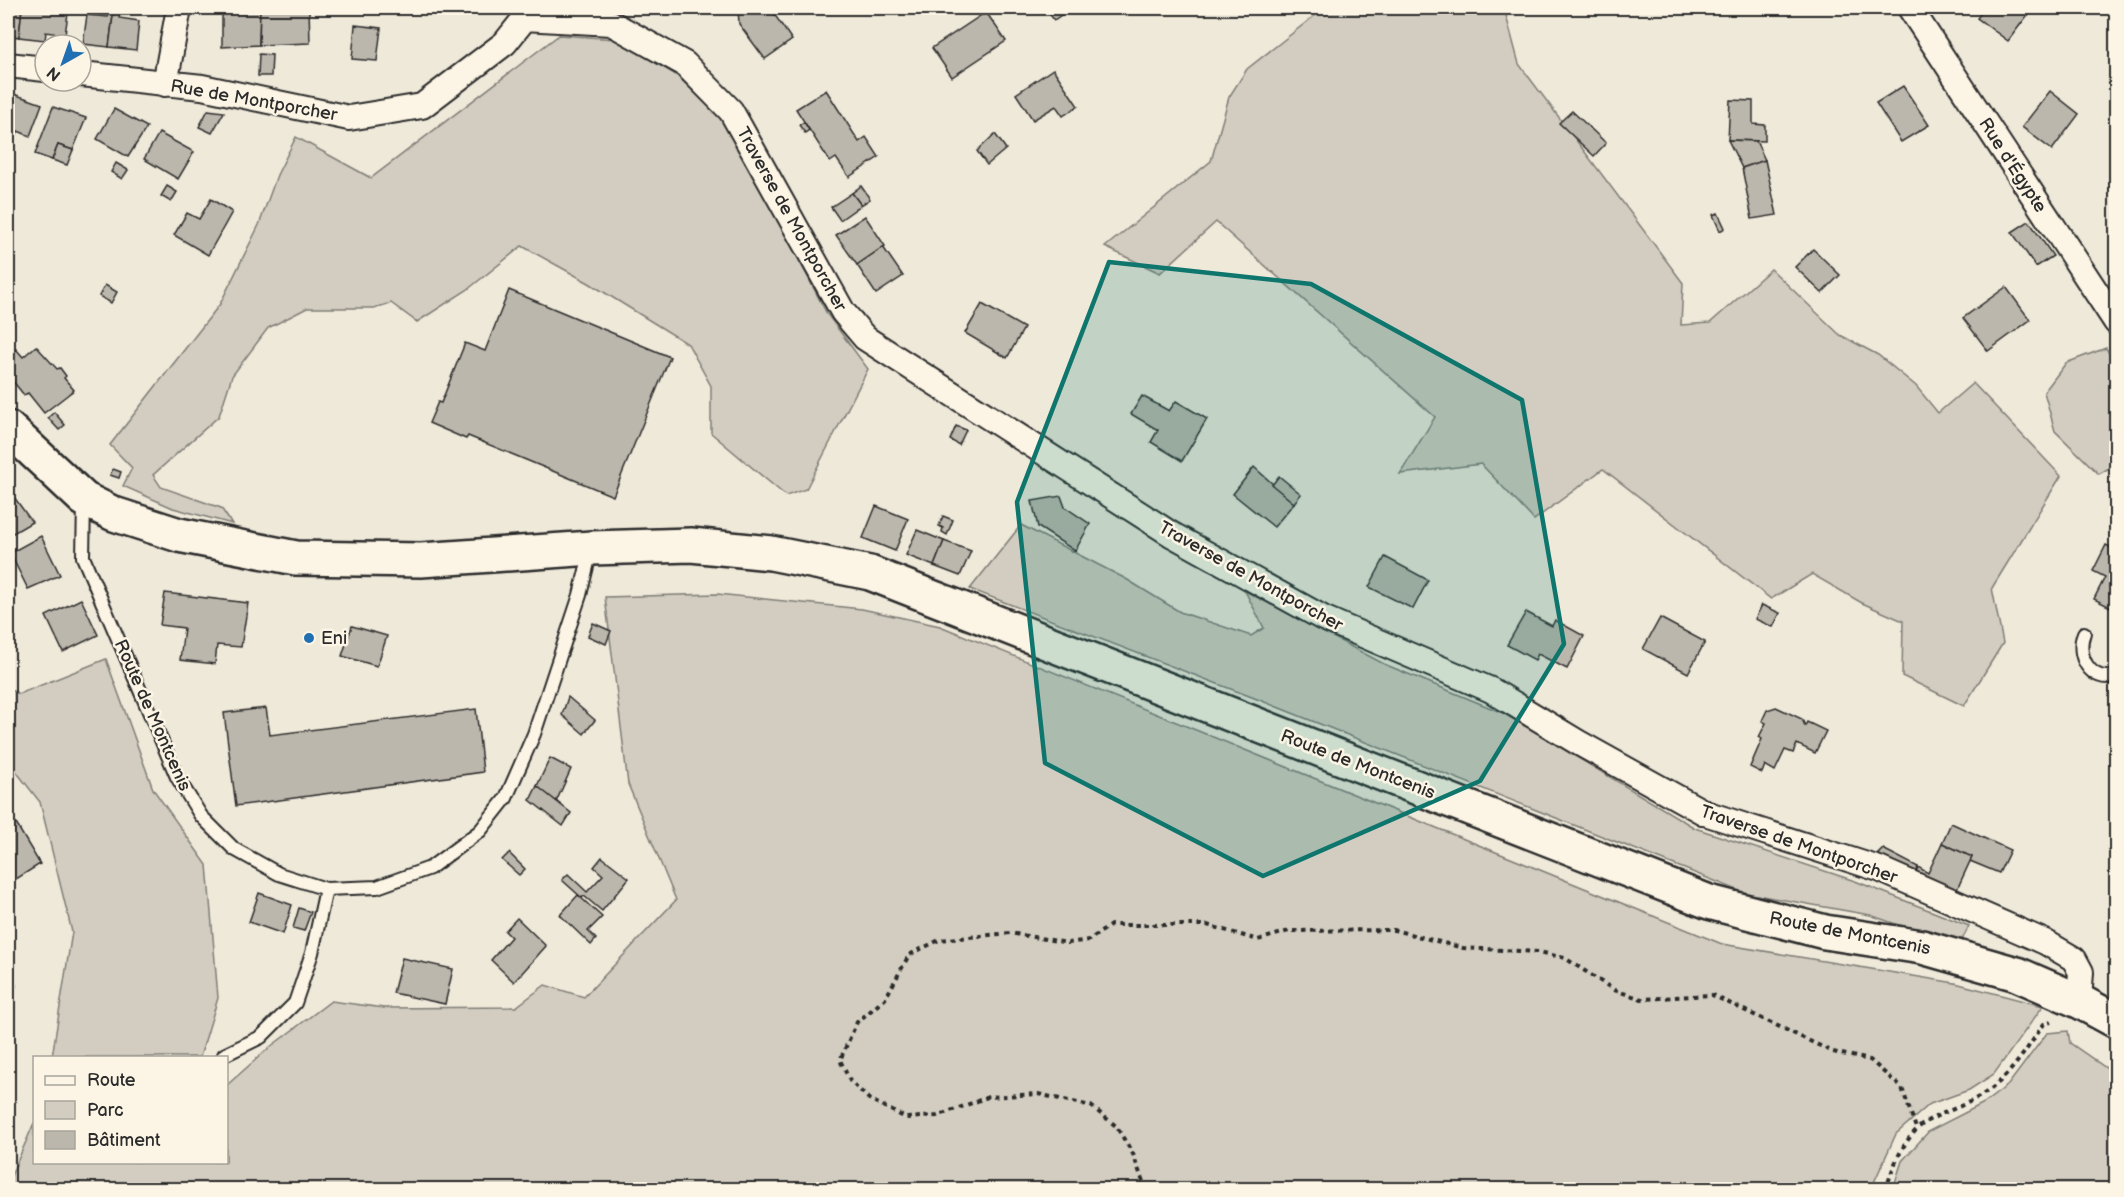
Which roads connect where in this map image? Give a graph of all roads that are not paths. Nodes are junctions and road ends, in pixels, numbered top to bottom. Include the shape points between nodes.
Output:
1 (179, 8) edge
2 (1910, 8) edge
3 (529, 13) edge
4 (8, 65) edge
5 (33, 68) edge
6 (93, 75) edge
7 (165, 84) junction
8 (2116, 322) edge
9 (8, 428) edge
10 (84, 499) junction
11 (592, 548) junction
12 (2084, 633) dead end
13 (2116, 676) edge
14 (326, 889) junction
15 (2067, 1011) junction
16 (2116, 1021) edge
17 (224, 1055) dead end

1 - 7 street
2 - 8 street, Rue d'Égypte
3 - 7 street, Rue de Montporcher via 505,43 422,106 349,118 202,87
3 - 15 street, Traverse de Montporcher via 611,23 684,64 731,111 843,312 866,338 1152,521 1323,618 1491,690 1705,813 1879,870 2045,942 2074,959 2081,972
4 - 5 street
6 - 7 street, Rue de Montporcher
9 - 10 main road, Route de Montcenis
10 - 11 main road, Route de Montcenis via 114,514 179,536 296,558 421,560
10 - 14 lane, Route de Montcenis via 83,557 177,777 201,816 234,849 279,874
11 - 14 lane, Route de Montcenis via 534,734 506,798 480,831 430,868 377,887
11 - 15 main road, Route de Montcenis via 691,545 771,553 870,573 1709,902 1824,932 1922,946 2018,974
12 - 13 lane via 2079,644 2087,667 2100,676
14 - 17 lane via 312,952 295,1003 261,1037
15 - 16 main road, Route de Montcenis

